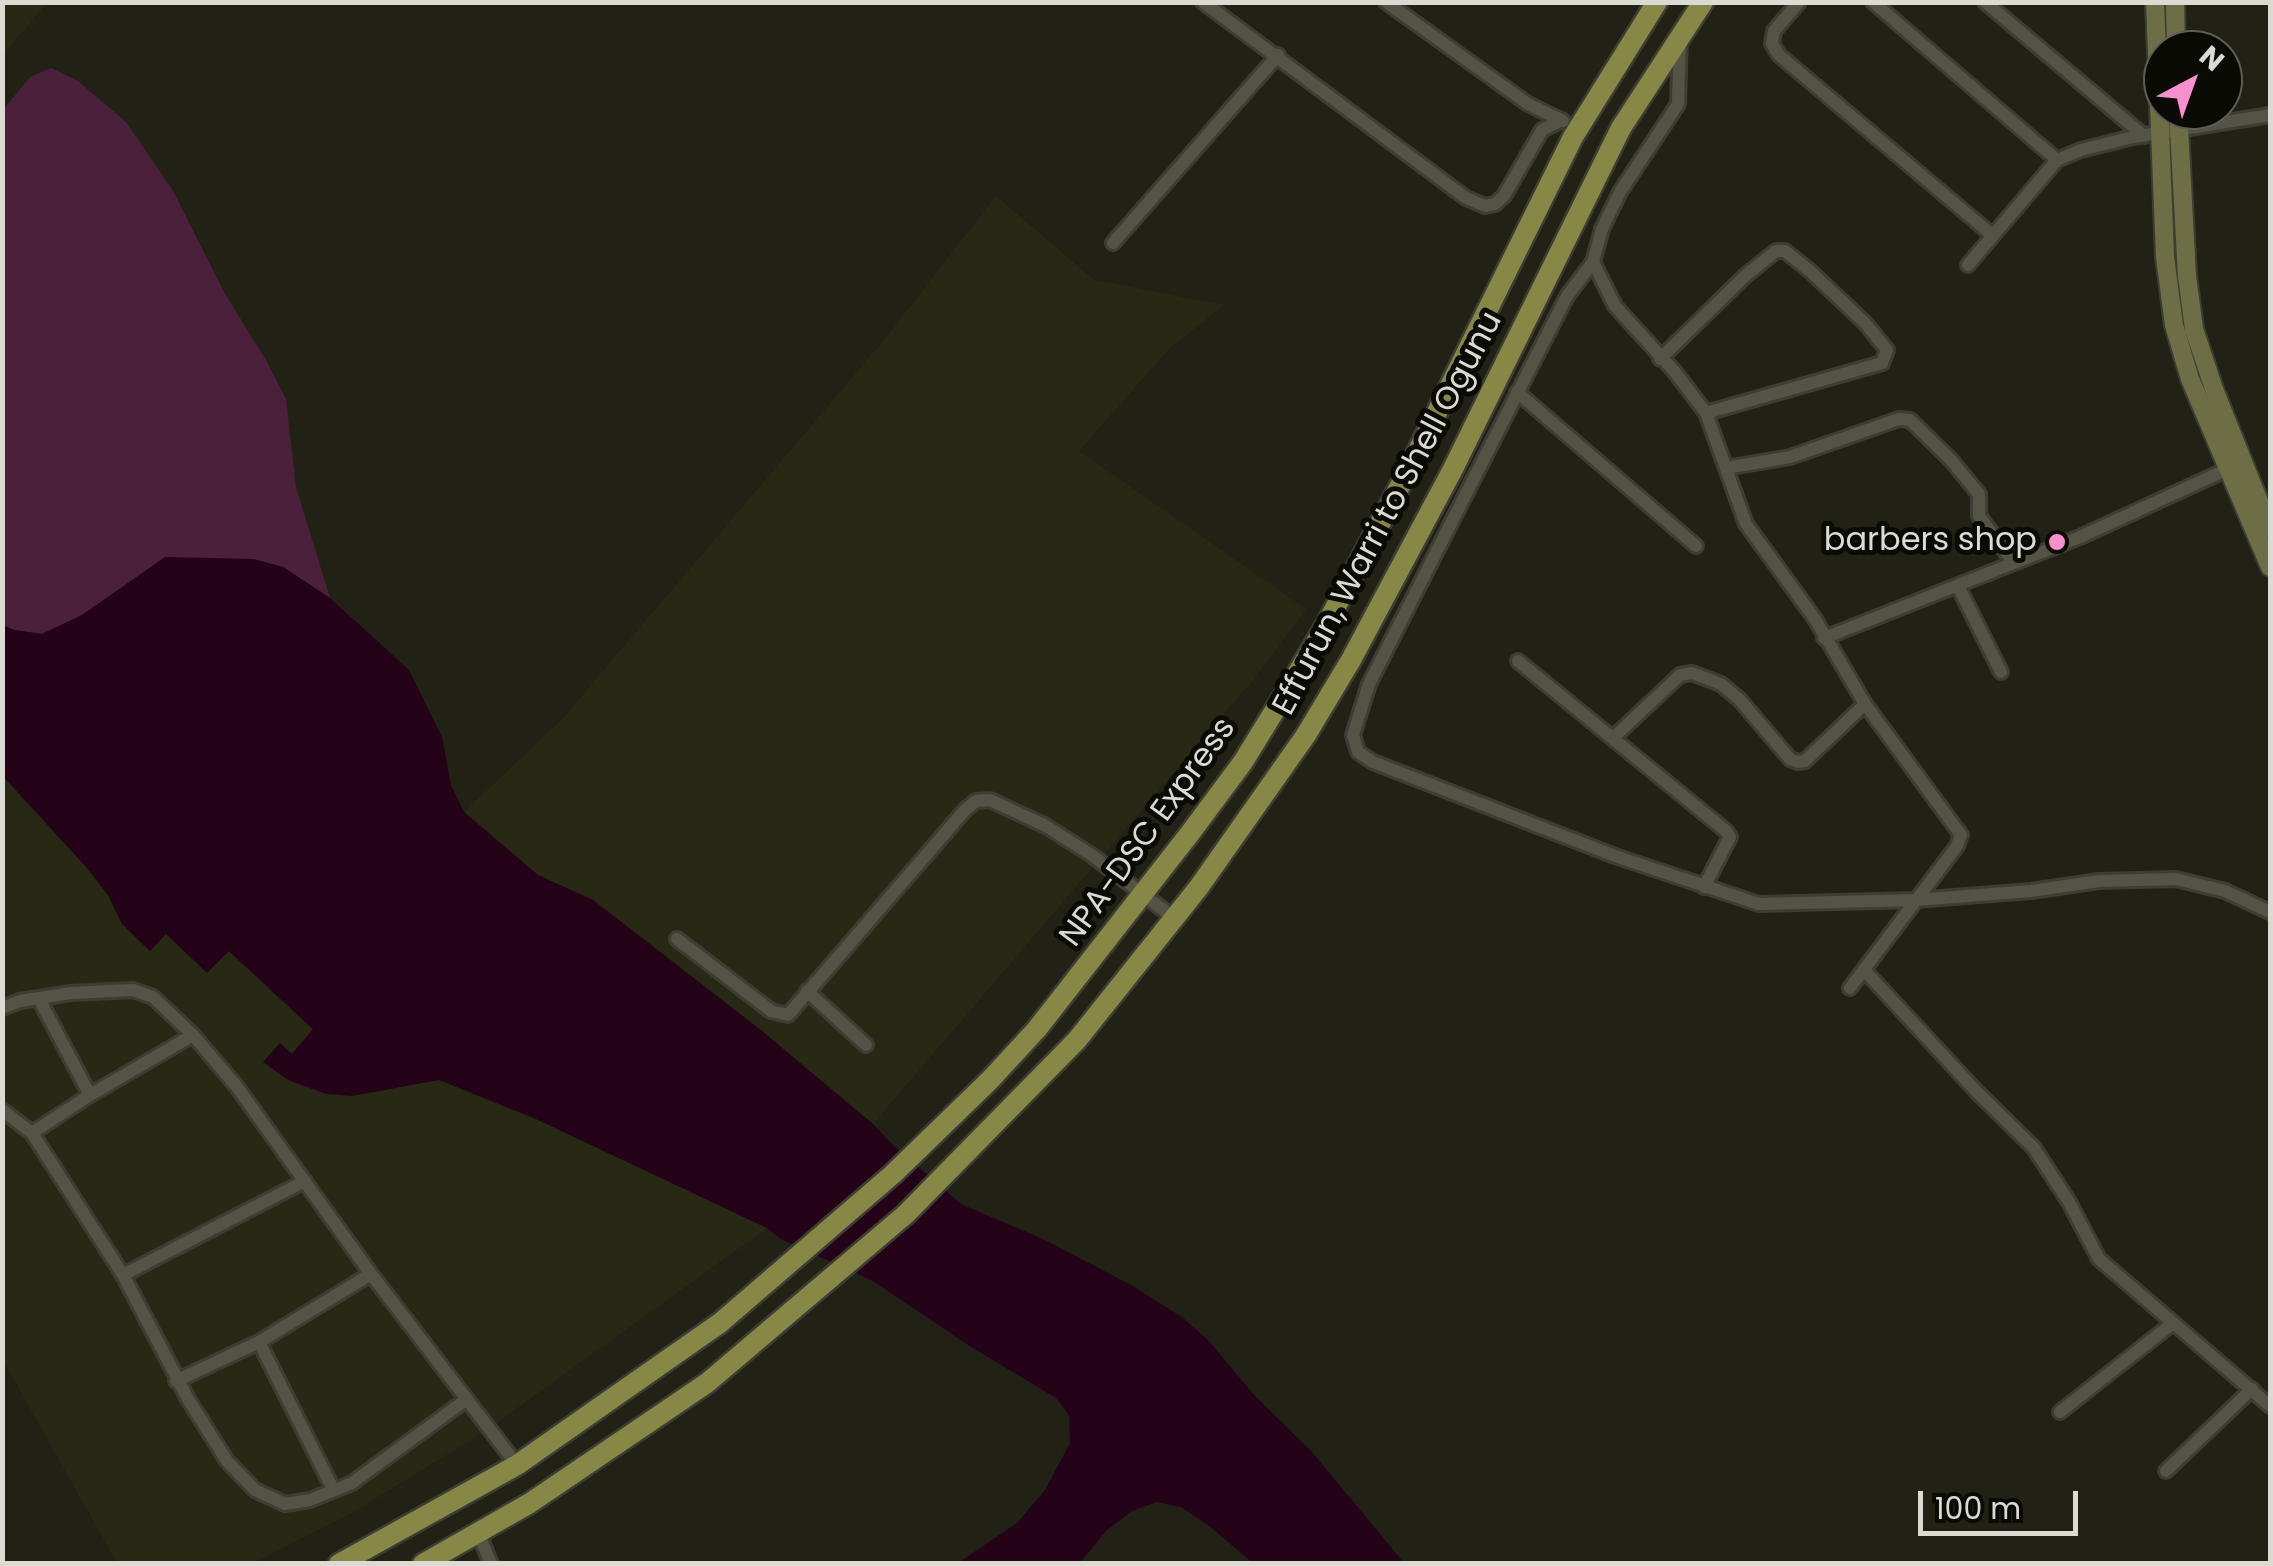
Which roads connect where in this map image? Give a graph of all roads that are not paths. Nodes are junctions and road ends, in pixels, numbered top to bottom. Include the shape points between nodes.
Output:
1 (1204, 2) edge
2 (1386, 2) edge
3 (1657, 2) edge
4 (1703, 2) edge
5 (1799, 2) edge
6 (1873, 2) edge
7 (1985, 2) edge
8 (2154, 2) edge
9 (2174, 2) edge
10 (2175, 30) edge
11 (1680, 35) junction
12 (1278, 55) junction
13 (2269, 119) edge
14 (1570, 124) junction
15 (2163, 130) edge
16 (2161, 133) junction
17 (2057, 160) junction
18 (1992, 236) junction
19 (1113, 242) dead end
20 (1593, 262) junction
21 (1968, 266) dead end
22 (1660, 359) junction
23 (1517, 392) junction
24 (1706, 413) junction
25 (1726, 468) junction
26 (2230, 468) junction
27 (2270, 528) edge
28 (1696, 546) dead end
29 (2014, 563) junction
30 (2270, 568) edge
31 (1958, 586) junction
32 (1824, 638) junction
33 (1518, 662) dead end
34 (2001, 672) dead end
35 (1865, 704) junction
36 (1614, 738) junction
37 (1704, 887) junction
38 (1144, 896) junction
39 (1914, 900) junction
40 (2270, 912) edge
41 (1174, 918) junction
42 (677, 939) dead end
43 (1865, 971) junction
44 (1850, 988) dead end
45 (807, 991) junction
46 (39, 999) junction
47 (2, 1008) edge
48 (193, 1036) junction
49 (866, 1044) dead end
50 (90, 1095) junction
51 (2, 1110) edge
52 (32, 1133) junction
53 (306, 1181) junction
54 (370, 1274) junction
55 (123, 1275) junction
56 (2174, 1323) junction
57 (259, 1342) junction
58 (176, 1381) junction
59 (2252, 1390) junction
60 (467, 1399) junction
61 (2270, 1406) edge
62 (2060, 1412) dead end
63 (517, 1465) junction
64 (2166, 1471) dead end
65 (333, 1489) junction
66 (478, 1532) junction
67 (339, 1564) edge
68 (423, 1564) edge
69 (491, 1564) edge

1 - 12 street
2 - 14 street via 1528,104
3 - 14 main road, NPA-DSC Express
4 - 11 main road, Effurun, Warri to Shell Ogunu
5 - 18 street via 1774,31 1779,55
6 - 17 street
7 - 16 street
8 - 16 main road
9 - 10 main road
11 - 20 street via 1678,104 1620,192
11 - 41 main road, Effurun, Warri to Shell Ogunu via 1621,128 1351,660 1256,811
12 - 14 street via 1485,206 1504,196 1542,130
12 - 19 street
13 - 16 street
14 - 38 main road, NPA-DSC Express via 1410,467 1325,626 1242,762
15 - 16 main road
16 - 17 street
16 - 26 main road via 2174,325
16 - 27 main road via 2194,328
17 - 18 street
18 - 21 street
20 - 22 street via 1614,306
20 - 23 street via 1567,296
22 - 24 street
22 - 24 street via 1776,251 1810,271 1888,350 1882,363
23 - 28 street
23 - 37 street via 1369,684 1353,735 1358,752
24 - 25 street
25 - 29 street via 1790,457 1910,420 1979,494 1979,516
25 - 32 street via 1746,524
26 - 29 street
26 - 30 main road
29 - 31 street
31 - 32 street
31 - 34 street
32 - 35 street
33 - 36 street
35 - 36 street via 1798,762 1740,700 1692,673 1680,675
35 - 39 street via 1961,835
36 - 37 street via 1730,837
37 - 39 street via 1759,904
38 - 41 street
38 - 45 street via 1046,826 990,800 976,801
38 - 63 main road, NPA-DSC Express via 1038,1029 892,1174 720,1323
39 - 40 street via 2176,879 2226,891
39 - 43 street
41 - 66 main road, Effurun, Warri to Shell Ogunu via 1077,1040 848,1266 707,1383
42 - 45 street via 779,1015 788,1015
43 - 44 street
43 - 56 street via 2034,1148 2099,1259
45 - 49 street
46 - 47 street
46 - 48 street via 133,990 153,997
46 - 50 street
48 - 50 street
48 - 53 street
50 - 52 street
51 - 52 street
52 - 55 street
53 - 54 street
53 - 55 street
54 - 57 street
54 - 60 street
55 - 58 street
56 - 59 street
56 - 62 street
57 - 58 street
57 - 65 street
58 - 65 street via 228,1462 255,1490 285,1504
59 - 61 street
59 - 64 street
60 - 63 street
60 - 65 street via 352,1483
63 - 67 main road, NPA-DSC Express
66 - 68 main road, Effurun, Warri to Shell Ogunu
66 - 69 street

